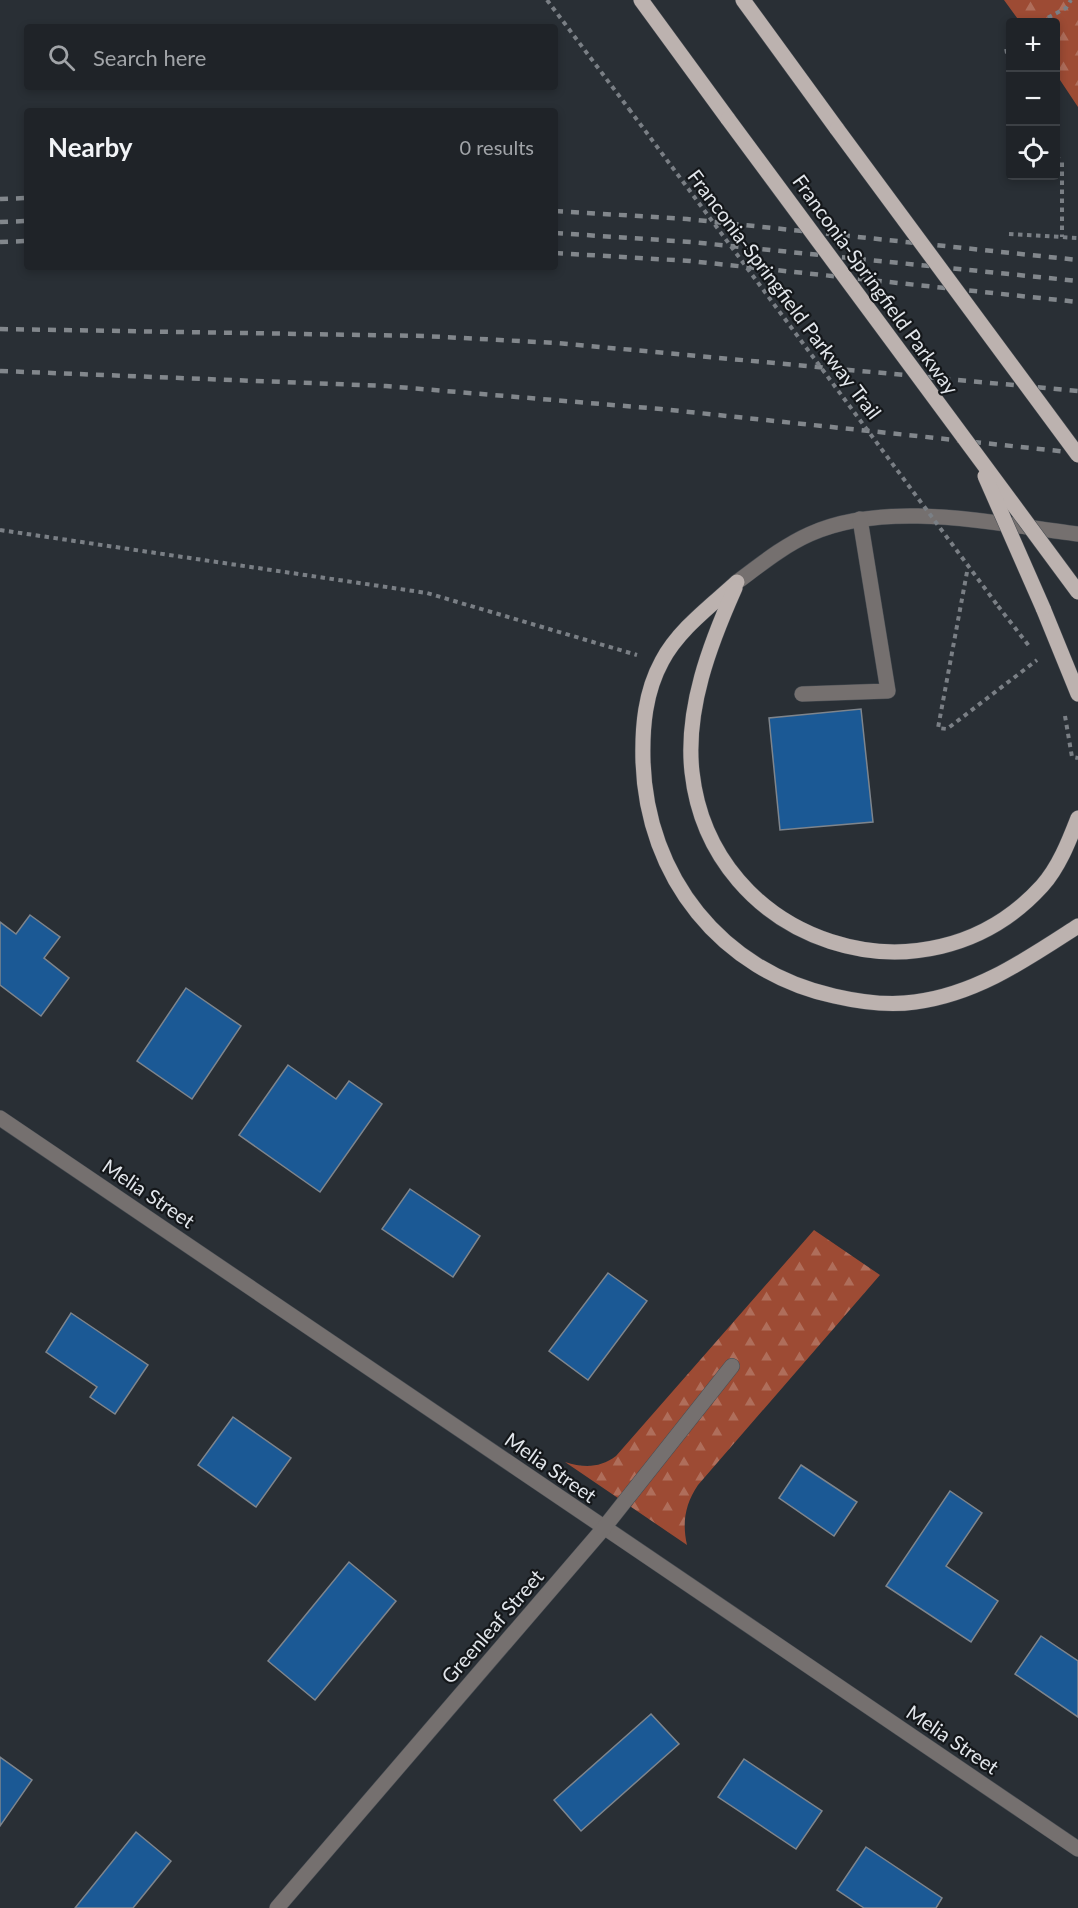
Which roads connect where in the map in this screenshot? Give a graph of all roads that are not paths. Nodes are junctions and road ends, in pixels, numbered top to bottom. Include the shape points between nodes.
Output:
1 (641, 0) edge
2 (742, 0) edge
3 (974, 451) junction
4 (1078, 456) edge
5 (860, 519) junction
6 (1078, 534) edge
7 (737, 582) junction
8 (1078, 592) edge
9 (802, 694) dead end
10 (1078, 694) edge
11 (1078, 818) edge
12 (1078, 926) edge
13 (0, 1118) edge
14 (732, 1366) dead end
15 (603, 1529) junction
16 (1078, 1849) edge
17 (277, 1908) edge

1 - 3 main road, Franconia-Springfield Parkway, bridge
2 - 4 main road, bridge
3 - 8 main road, Franconia-Springfield Parkway, bridge
3 - 10 main road, bridge
5 - 6 street via 910,517
5 - 7 street via 810,534 783,548
5 - 9 street via 888,691
7 - 11 main road via 697,696 692,771 705,827 715,848 734,876 776,916 831,943 860,949 910,950 946,945 977,934 1044,884
7 - 12 main road via 695,620 666,654 648,695 642,737 647,808 655,835 677,884 709,927 731,947 780,979 831,996 886,1004 938,998 990,980
13 - 15 street, Melia Street
14 - 15 street, Greenleaf Street
15 - 16 street, Melia Street
15 - 17 street, Greenleaf Street

